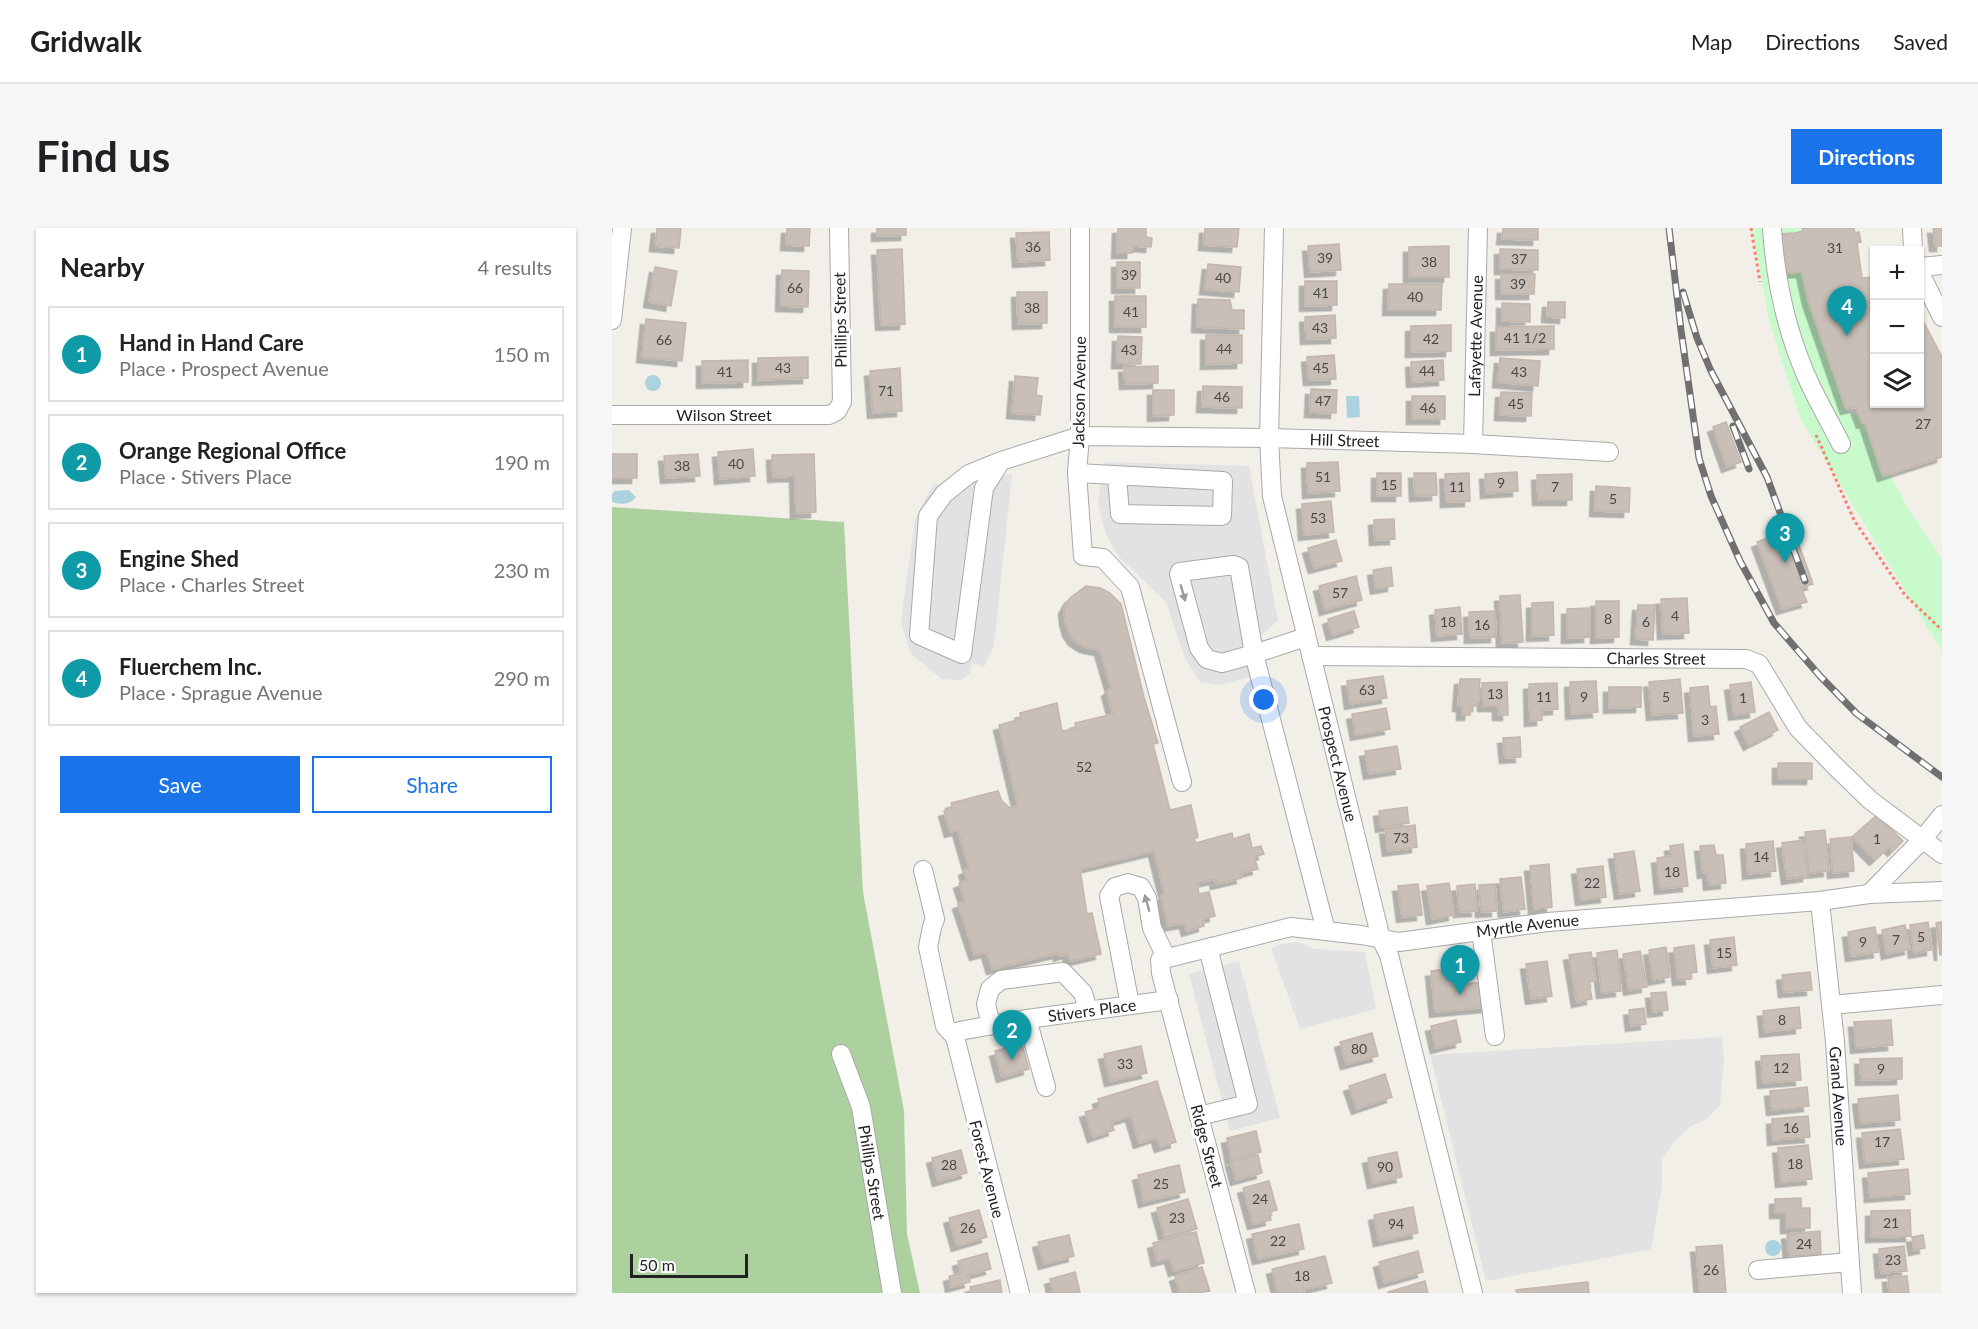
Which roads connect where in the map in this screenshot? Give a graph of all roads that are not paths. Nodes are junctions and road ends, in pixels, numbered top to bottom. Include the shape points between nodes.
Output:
1 (622, 228) edge
2 (839, 228) edge
3 (1080, 228) edge
4 (1274, 228) edge
5 (1478, 228) edge
6 (1772, 228) edge
7 (1912, 228) edge
8 (1913, 246) edge
9 (1942, 265) edge
10 (1924, 267) edge
11 (1924, 281) edge
12 (1942, 317) edge
13 (612, 320) edge
14 (837, 411) joint
15 (612, 415) edge
16 (1080, 436) junction
17 (1269, 438) junction
18 (1473, 444) junction
19 (1841, 444) dead end
20 (1609, 452) dead end
21 (1001, 461) junction
22 (1077, 473) junction
23 (1117, 476) junction
24 (1306, 637) junction
25 (1254, 654) junction
26 (1311, 656) junction
27 (1182, 782) dead end
28 (1942, 815) edge
29 (1922, 840) junction
30 (1942, 854) edge
31 (923, 870) dead end
32 (1942, 891) edge
33 (1869, 894) junction
34 (1820, 901) junction
35 (1326, 931) junction
36 (1481, 931) junction
37 (1382, 939) junction
38 (1212, 947) junction
39 (1166, 957) junction
40 (1942, 995) edge
41 (1169, 1000) junction
42 (1130, 1005) junction
43 (1831, 1005) junction
44 (1088, 1010) junction
45 (1027, 1019) junction
46 (991, 1025) junction
47 (1495, 1036) dead end
48 (955, 1041) junction
49 (841, 1054) dead end
50 (1046, 1087) dead end
51 (1199, 1116) junction
52 (1850, 1262) junction
53 (1758, 1270) dead end
54 (892, 1293) edge
55 (1020, 1293) edge
56 (1246, 1293) edge
57 (1473, 1293) edge
58 (1852, 1293) edge

1 - 13 street
2 - 14 street, Phillips Street via 842,402
3 - 16 street, Jackson Avenue
4 - 17 street, Prospect Avenue
5 - 18 street, Lafayette Avenue
6 - 19 street via 1781,293 1804,373
7 - 8 street
9 - 10 street
11 - 12 street
14 - 15 street, Wilson Street via 829,416
16 - 17 street, Hill Street
16 - 21 street, Hill Street
16 - 22 street, Jackson Avenue
17 - 18 street, Hill Street
17 - 24 street, Prospect Avenue via 1272,496
18 - 20 street, Hill Street
21 - 21 street, Hill Street via 984,488 962,654 919,635 928,516 944,494 969,474
22 - 23 street
22 - 27 street, Jackson Avenue via 1083,556 1103,558 1130,587
23 - 23 street via 1223,482 1222,516 1120,514
24 - 25 street
24 - 26 street, Prospect Avenue
25 -> 25 street via 1239,567 1180,572 1178,577 1199,648 1207,659 1222,663
25 - 35 street
26 - 29 street, Charles Street via 1746,659 1759,664 1798,728 1870,800
26 - 37 street, Prospect Avenue
28 - 29 street
29 - 30 street, Charles Street
29 - 33 street
31 - 48 street, Forest Avenue via 936,919 928,947 945,1026
32 - 33 street, Myrtle Avenue
33 - 34 street, Myrtle Avenue
34 - 36 street, Myrtle Avenue via 1548,922
34 - 43 street, Grand Avenue
35 - 37 street, Myrtle Avenue
35 - 38 street, Myrtle Avenue via 1291,927
36 - 37 street, Myrtle Avenue via 1399,942
36 - 47 street
37 - 57 street, Prospect Avenue
38 - 39 street, Myrtle Avenue
38 - 51 street via 1210,956 1248,1104
39 - 41 street via 1160,960
39 -> 42 street via 1152,928 1141,887 1128,883 1115,887 1109,896
40 - 43 street
41 - 42 street, Stivers Place
41 - 51 street, Ridge Street
42 - 44 street, Stivers Place
43 - 52 street, Grand Avenue
44 - 45 street, Stivers Place
44 - 46 street via 1083,993 1064,972 1001,980 990,989 986,1004
45 - 46 street, Stivers Place
45 - 50 street
46 - 48 street, Stivers Place via 959,1031
48 - 55 street, Forest Avenue
49 - 54 street, Phillips Street via 861,1107
51 - 56 street, Ridge Street
52 - 53 street
52 - 58 street, Grand Avenue

